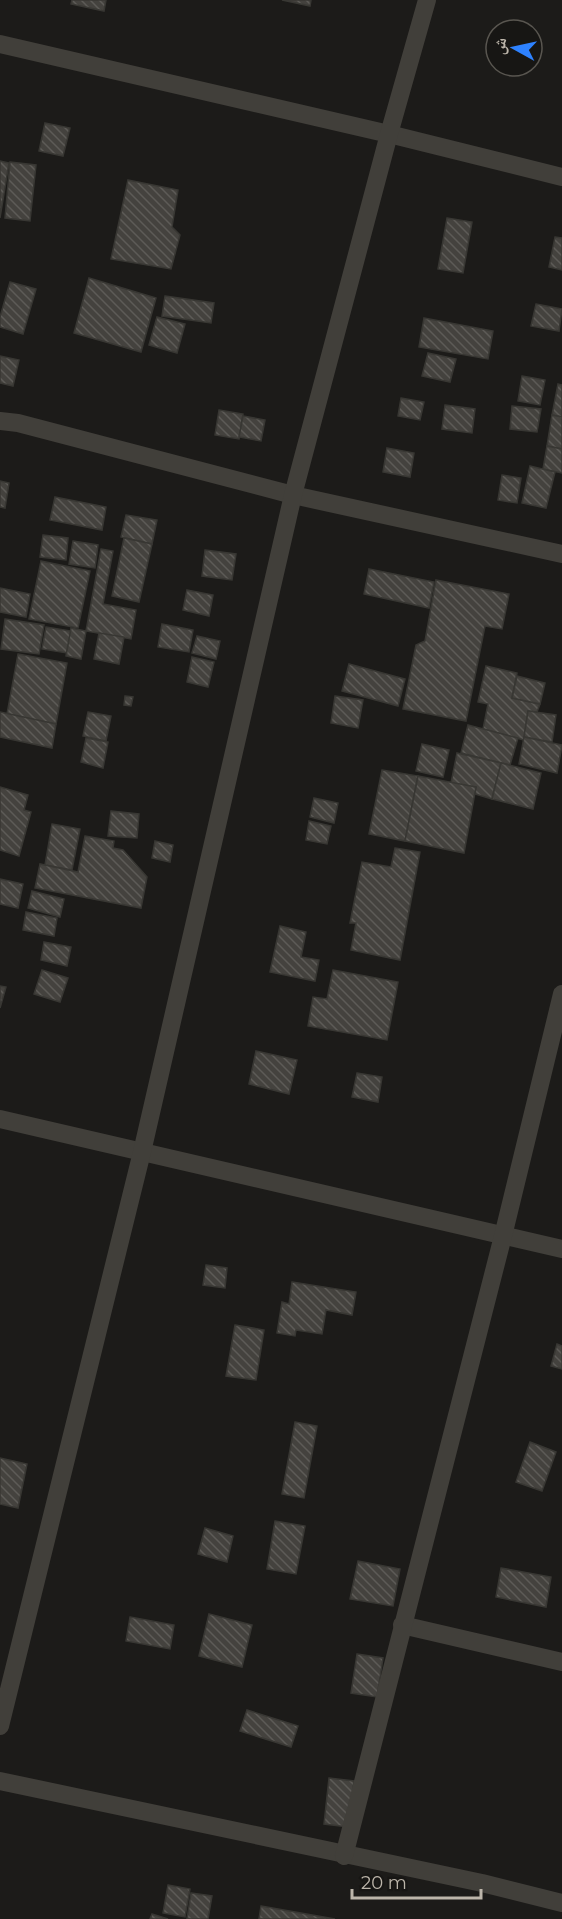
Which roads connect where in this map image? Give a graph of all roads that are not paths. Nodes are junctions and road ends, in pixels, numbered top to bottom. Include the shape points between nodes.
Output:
1 (427, 0) edge
2 (0, 44) edge
3 (389, 134) junction
4 (562, 177) edge
5 (0, 421) edge
6 (293, 495) junction
7 (562, 554) edge
8 (562, 994) edge
9 (0, 1119) edge
10 (142, 1152) junction
11 (503, 1236) junction
12 (562, 1249) edge
13 (402, 1625) junction
14 (562, 1662) edge
15 (0, 1726) edge
16 (0, 1780) edge
17 (344, 1856) junction
18 (562, 1903) edge

1 - 3 street
2 - 3 street
3 - 4 street
3 - 6 street
5 - 6 street
6 - 7 street
6 - 10 street
8 - 11 street
9 - 10 street
10 - 11 street
10 - 15 street
11 - 12 street
11 - 13 street
13 - 14 street
13 - 17 street
16 - 17 street
17 - 18 street

